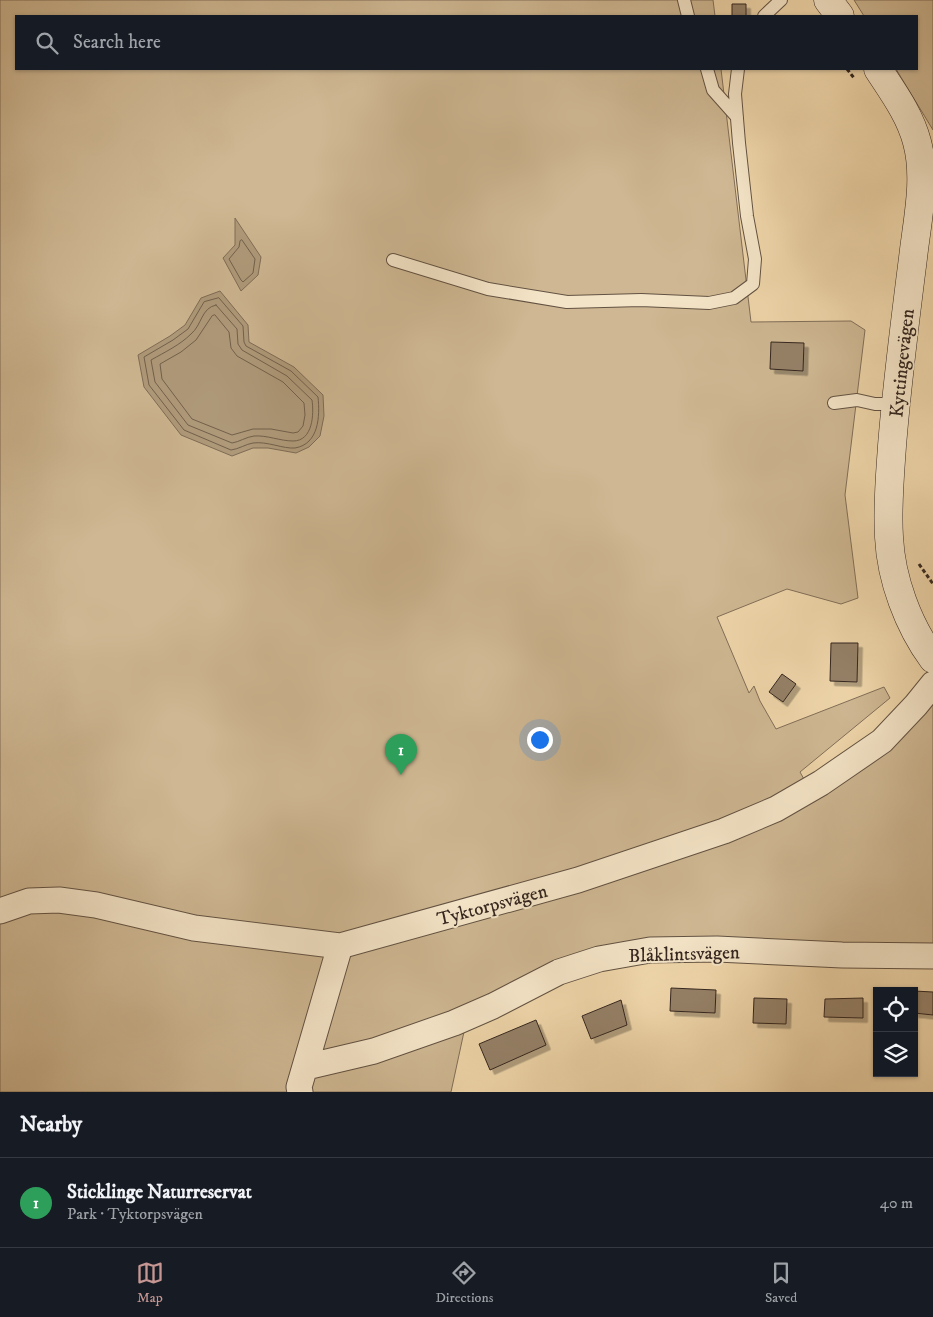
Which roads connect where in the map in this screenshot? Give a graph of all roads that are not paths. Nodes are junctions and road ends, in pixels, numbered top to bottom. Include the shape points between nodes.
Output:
1 (684, 0) edge
2 (781, 0) edge
3 (828, 0) edge
4 (688, 15) edge
5 (765, 15) edge
6 (839, 15) edge
7 (707, 70) edge
8 (738, 70) edge
9 (879, 70) edge
10 (737, 117) junction
11 (927, 195) edge
12 (393, 260) dead end
13 (834, 403) dead end
14 (895, 404) junction
15 (933, 660) edge
16 (933, 684) edge
17 (0, 910) edge
18 (340, 946) junction
19 (933, 956) edge
20 (306, 1067) junction
21 (300, 1092) edge

1 - 4 lane
2 - 5 lane
3 - 6 street
7 - 10 lane via 713,90
8 - 10 lane
9 - 11 street, Kyttingevägen via 906,112 917,142
10 - 12 lane via 747,216 755,259 753,284 734,298 709,303 641,300 567,302 488,289
11 - 14 street, Kyttingevägen
13 - 14 lane via 857,400
14 - 15 street, Kyttingevägen via 889,538 906,612
16 - 18 street, Tyktorpsvägen via 882,741 776,809 724,831 578,880
17 - 18 street, Tyktorpsvägen via 29,901 59,900 96,905 194,928
18 - 20 street
19 - 20 street, Blåklintsvägen via 717,949 650,950 599,959 559,972 454,1023 374,1051
20 - 21 street

